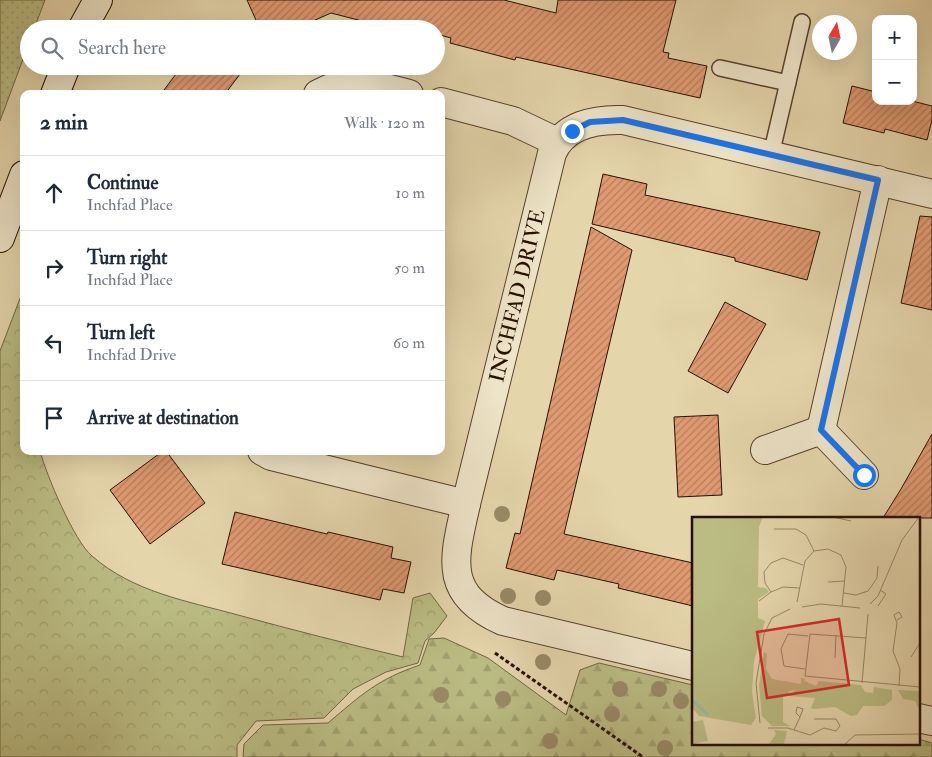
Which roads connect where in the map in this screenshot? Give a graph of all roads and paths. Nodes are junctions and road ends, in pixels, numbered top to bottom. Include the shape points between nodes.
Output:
1 (98, 0) edge
2 (87, 20) edge
3 (802, 22) dead end
4 (720, 68) dead end
5 (62, 75) edge
6 (788, 83) junction
7 (57, 90) edge
8 (327, 90) edge
9 (394, 90) edge
10 (445, 103) edge
11 (557, 142) junction
12 (771, 155) junction
13 (878, 180) junction
14 (20, 186) edge
15 (932, 194) edge
16 (0, 238) edge
17 (821, 430) junction
18 (765, 450) dead end
19 (269, 455) edge
20 (864, 475) dead end
21 (466, 504) junction
22 (491, 650) dead end
23 (692, 666) edge
24 (643, 757) edge

1 - 2 street
3 - 6 lane
4 - 6 lane
5 - 7 street
6 - 12 lane
8 - 9 street via 342,83 365,82
10 - 11 street via 513,121
11 - 12 street via 590,122 623,120
11 - 21 street, INCHFAD DRIVE
12 - 13 street
13 - 15 street
13 - 17 street
14 - 16 street
17 - 18 street
17 - 20 street
19 - 21 street
21 - 23 street, INCHFAD DRIVE via 455,566 460,584 482,610 503,621
22 - 24 path

